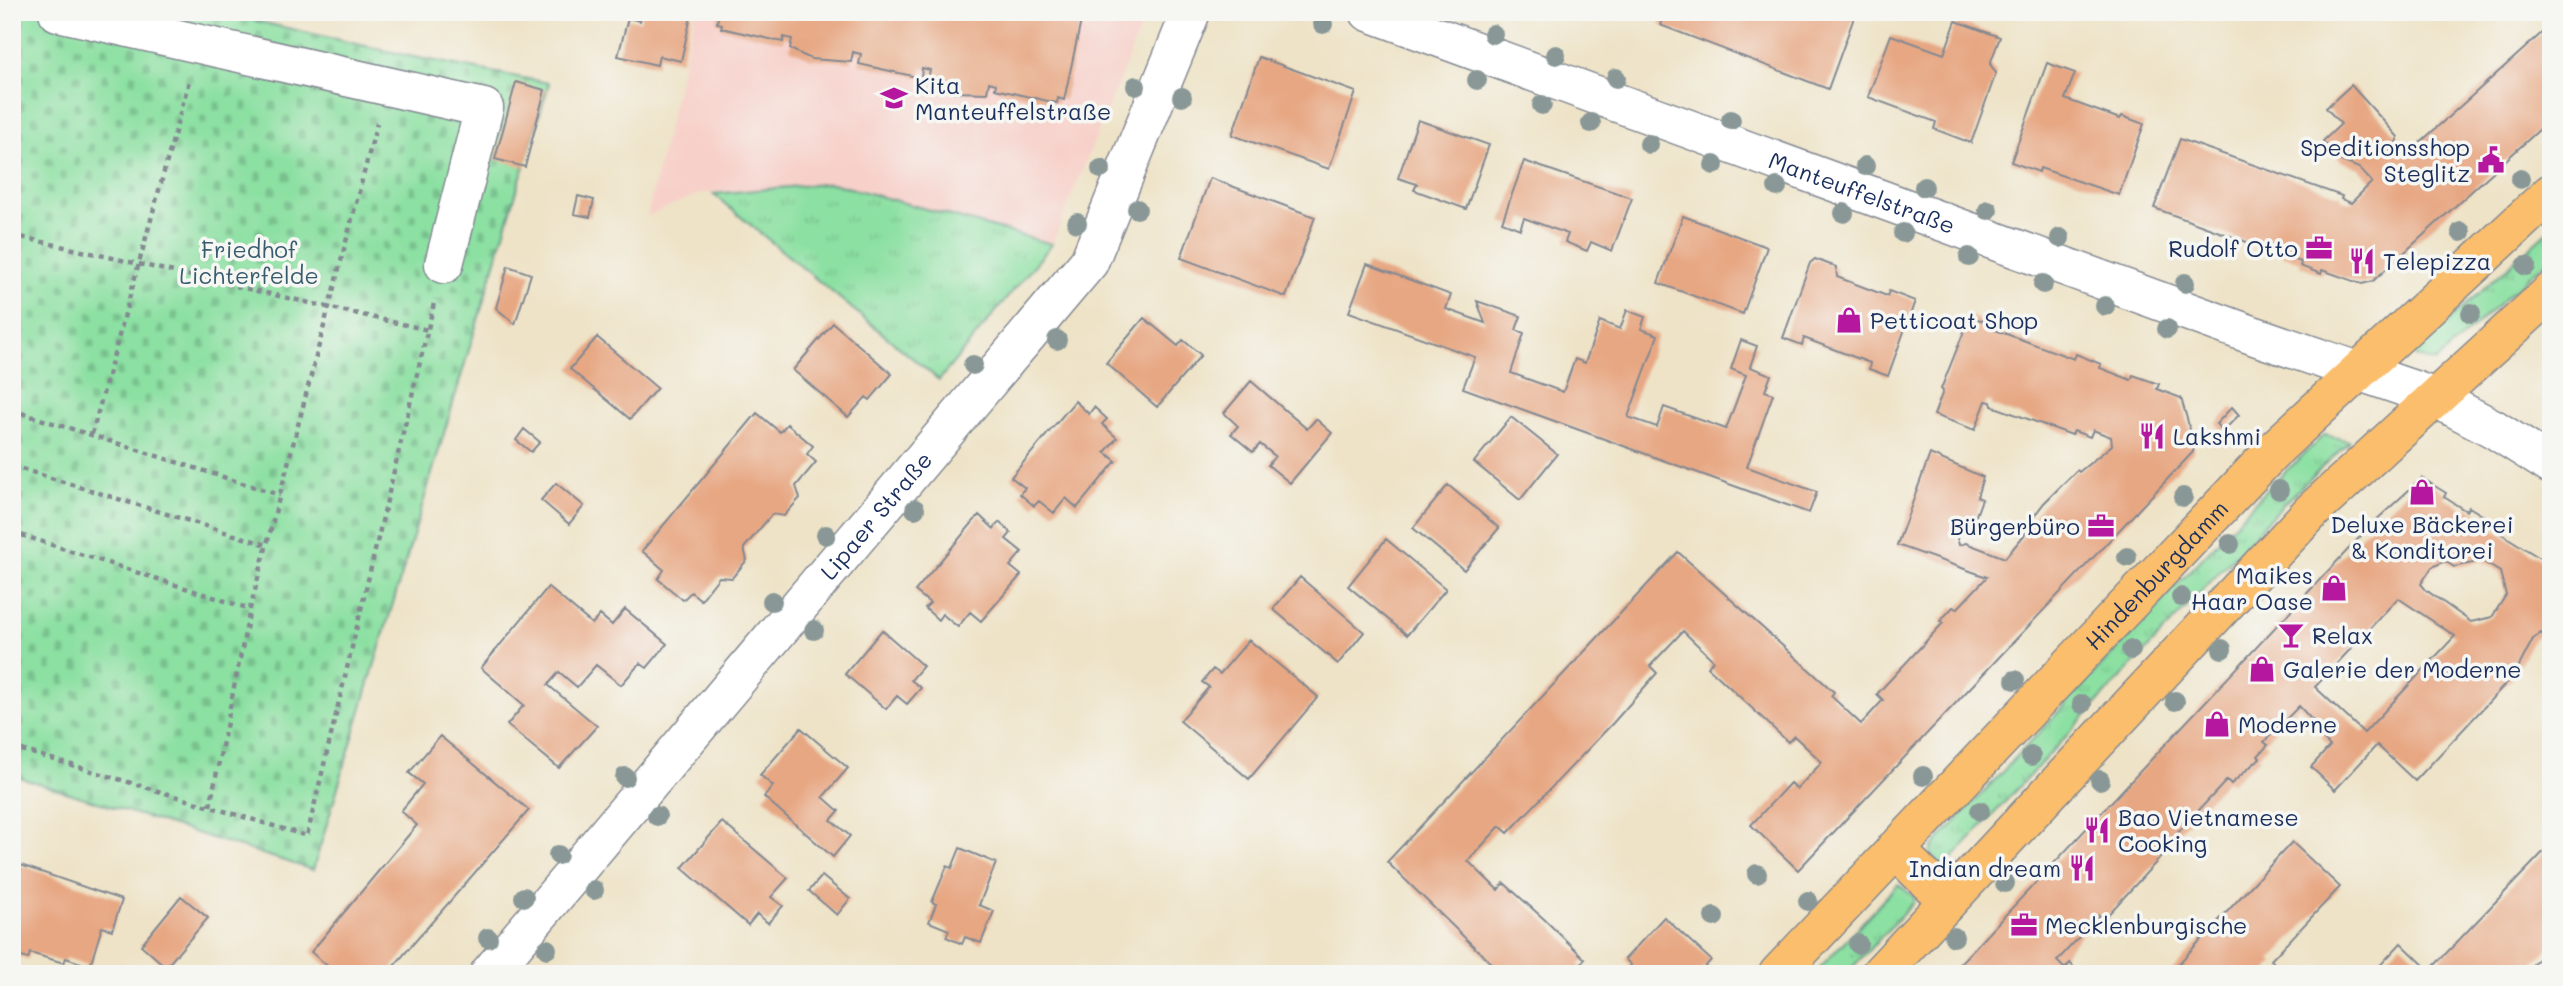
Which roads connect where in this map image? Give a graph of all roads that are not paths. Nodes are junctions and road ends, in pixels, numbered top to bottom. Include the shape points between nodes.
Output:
1 (58, 12) edge
2 (1191, 12) edge
3 (1369, 12) edge
4 (2551, 193) edge
5 (443, 264) road end
6 (2551, 292) edge
7 (2355, 372) junction
8 (2434, 397) junction
9 (2551, 465) edge
10 (1895, 849) junction
11 (1948, 901) junction
12 (489, 974) edge
13 (1778, 974) edge
14 (1880, 974) edge

1 - 5 street via 484,108
2 - 12 street, Lipaer Straße via 1089,262
3 - 7 street, Manteuffelstraße
4 - 7 main road, Hindenburgdamm
6 - 8 main road
7 - 8 street, Manteuffelstraße
7 - 10 main road, Hindenburgdamm via 2216,509
8 - 9 street, Manteuffelstraße
8 - 11 main road via 2312,511
10 - 11 main road
10 - 13 main road, Hindenburgdamm
11 - 14 main road

